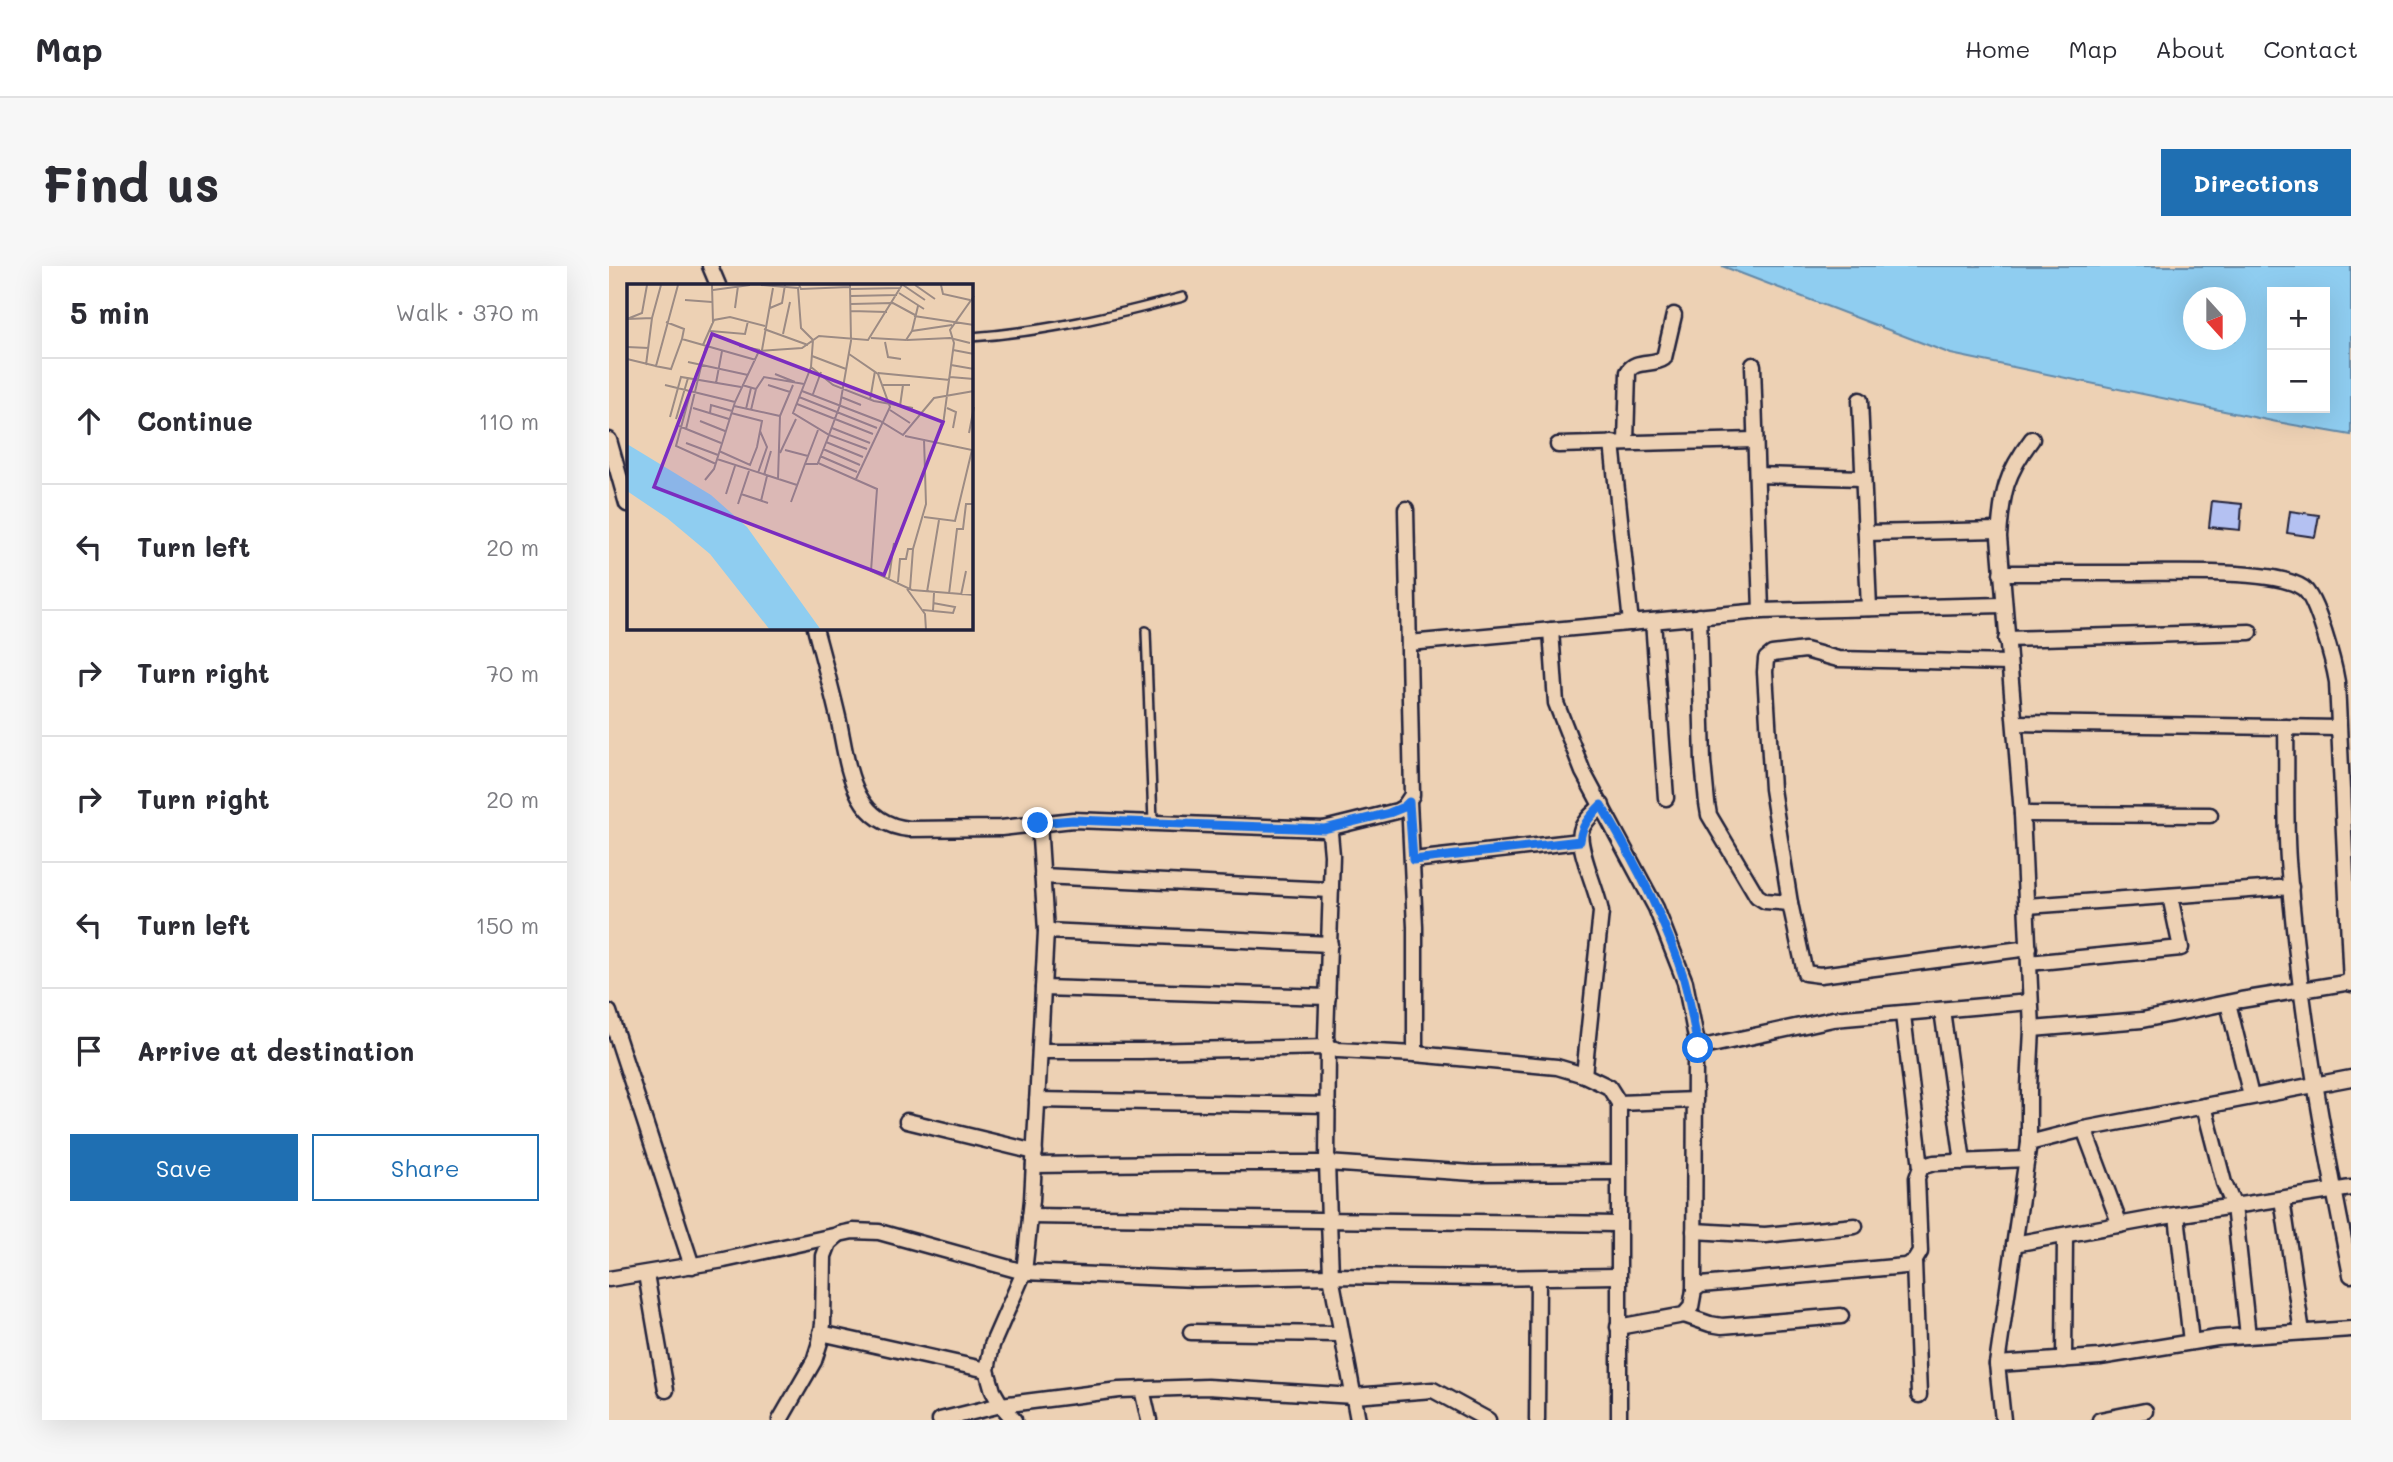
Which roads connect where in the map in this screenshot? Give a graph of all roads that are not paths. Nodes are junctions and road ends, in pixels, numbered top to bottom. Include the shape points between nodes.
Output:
1 (710, 266) edge
2 (718, 284) edge
3 (1182, 298) dead end
4 (1674, 315) dead end
5 (973, 337) edge
6 (1753, 365) dead end
7 (1860, 400) dead end
8 (1755, 439) junction
9 (2032, 439) dead end
10 (609, 440) edge
11 (1619, 443) junction
12 (1558, 445) dead end
13 (1757, 475) junction
14 (1862, 478) junction
15 (627, 505) edge
16 (1406, 509) dead end
17 (1999, 530) junction
18 (1865, 533) junction
19 (2001, 572) junction
20 (2003, 605) junction
21 (1869, 608) junction
22 (1761, 611) junction
23 (1699, 616) junction
24 (1653, 621) junction
25 (1631, 622) junction
26 (816, 630) edge
27 (1551, 630) junction
28 (1146, 631) dead end
29 (2250, 632) dead end
30 (2006, 639) junction
31 (1409, 643) junction
32 (2009, 663) junction
33 (2016, 723) junction
34 (2286, 727) junction
35 (2338, 727) junction
36 (1666, 798) dead end
37 (1409, 802) junction
38 (1601, 805) junction
39 (2022, 814) junction
40 (2210, 815) dead end
41 (1153, 822) junction
42 (1038, 823) junction
43 (1324, 829) junction
44 (1580, 841) junction
45 (1413, 860) junction
46 (1042, 877) junction
47 (2291, 887) junction
48 (1331, 890) junction
49 (2170, 895) junction
50 (1790, 903) junction
51 (2027, 906) junction
52 (1046, 932) junction
53 (1330, 944) junction
54 (2029, 955) junction
55 (2351, 982) edge
56 (1043, 988) junction
57 (2301, 990) junction
58 (1328, 997) junction
59 (2030, 1002) junction
60 (2228, 1003) junction
61 (1942, 1010) junction
62 (609, 1012) edge
63 (1903, 1015) junction
64 (2032, 1029) junction
65 (1328, 1047) junction
66 (1698, 1048) junction
67 (1040, 1051) junction
68 (1415, 1054) junction
69 (1584, 1075) junction
70 (2351, 1078) edge
71 (2314, 1085) junction
72 (2251, 1097) junction
73 (1037, 1100) junction
74 (1695, 1100) junction
75 (1619, 1103) junction
76 (1328, 1105) junction
77 (2204, 1106) junction
78 (907, 1121) dead end
79 (2084, 1129) junction
80 (2029, 1143) junction
81 (1034, 1158) junction
82 (2027, 1159) junction
83 (1963, 1162) junction
84 (1327, 1163) junction
85 (1921, 1167) junction
86 (1617, 1172) junction
87 (2351, 1188) edge
88 (2335, 1191) junction
89 (2283, 1199) junction
90 (2234, 1206) junction
91 (2177, 1215) junction
92 (1030, 1216) junction
93 (1328, 1222) junction
94 (1618, 1224) junction
95 (2120, 1225) junction
96 (1855, 1226) dead end
97 (1694, 1231) junction
98 (839, 1234) junction
99 (2065, 1235) junction
100 (2014, 1244) junction
101 (1914, 1262) junction
102 (692, 1266) junction
103 (1024, 1272) junction
104 (646, 1274) junction
105 (2351, 1275) edge
106 (1331, 1276) junction
107 (1617, 1276) junction
108 (1538, 1278) junction
109 (609, 1279) edge
110 (1694, 1290) junction
111 (1684, 1315) junction
112 (1841, 1316) dead end
113 (1618, 1327) junction
114 (2351, 1329) edge
115 (1191, 1332) dead end
116 (2302, 1332) junction
117 (821, 1333) junction
118 (1341, 1334) junction
119 (2248, 1336) junction
120 (2191, 1342) junction
121 (2064, 1360) junction
122 (1997, 1364) junction
123 (988, 1370) junction
124 (1142, 1389) junction
125 (666, 1390) dead end
126 (1919, 1395) dead end
127 (1354, 1396) junction
128 (1001, 1405) junction
129 (2145, 1411) dead end
130 (780, 1420) edge
131 (940, 1420) edge
132 (1014, 1420) edge
133 (1149, 1420) edge
134 (1358, 1420) edge
135 (1488, 1420) edge
136 (1537, 1420) edge
137 (1619, 1420) edge
138 (2003, 1420) edge
139 (2100, 1420) edge

1 - 2 street
3 - 5 lane via 1064,326
4 - 11 street via 1664,358 1635,365 1628,372
6 - 8 street
7 - 14 street
8 - 11 street
8 - 13 street
9 - 17 street via 2005,485
10 - 15 street
11 - 12 street
11 - 25 street
13 - 14 street
13 - 22 street
14 - 18 street
16 - 31 street
17 - 18 street
17 - 19 street
18 - 21 street
19 - 20 street
19 - 35 street via 2231,574 2294,583 2305,589 2312,601 2335,664
20 - 21 street
20 - 30 street
21 - 22 street
22 - 23 street
23 - 24 street
23 - 50 street via 1709,814 1757,896
24 - 25 street
24 - 36 street
25 - 27 street
26 - 42 street via 849,772 873,815 909,829
27 - 31 street
27 - 38 street via 1556,703
28 - 41 lane
29 - 30 street
30 - 32 street
31 - 37 street
32 - 33 street
32 - 50 street via 1838,659 1805,650 1772,654 1766,659 1772,789
33 - 34 street
33 - 39 street
34 - 35 street
34 - 47 street
35 - 55 street
37 - 43 street via 1389,813
37 - 45 street
38 - 44 street via 1586,820
38 - 66 street via 1656,908 1676,957
39 - 40 street
39 - 51 street
41 - 42 street
41 - 43 street
42 - 46 street
43 - 48 street via 1330,834
44 - 45 street
44 - 69 street via 1601,912
45 - 68 street
46 - 48 street
46 - 52 street
47 - 49 street
47 - 57 street
48 - 53 street
49 - 51 street
49 - 54 street via 2181,948
50 - 54 street via 1802,966 1810,975
51 - 54 street
52 - 53 street
52 - 56 street
53 - 58 street
54 - 59 street
55 - 57 street
56 - 58 street
56 - 67 street
57 - 60 street
57 - 71 street
58 - 65 street
59 - 61 street
59 - 64 street
60 - 64 street via 2142,1020
60 - 72 street
61 - 63 street
61 - 83 street
62 - 102 street
63 - 66 street via 1803,1024
63 - 85 street
64 - 80 street
65 - 67 street
65 - 68 street
65 - 76 street
66 - 74 street
67 - 73 street
68 - 69 street
69 - 75 street via 1609,1087
70 - 71 street
71 - 72 street
71 - 88 street
72 - 77 street
73 - 76 street
73 - 81 street
74 - 75 street
74 - 97 street
75 - 86 street
76 - 84 street
77 - 79 street
77 - 90 street
78 - 81 street
79 - 80 street
79 - 95 street
80 - 82 street
81 - 84 street
81 - 92 street
82 - 83 street
82 - 100 street
83 - 85 street
84 - 86 street via 1473,1173
84 - 93 street
85 - 101 street via 1917,1178 1920,1252
86 - 94 street
87 - 88 street
88 - 89 street
88 - 105 street
89 - 90 street
89 - 116 street
90 - 91 street
90 - 119 street
91 - 95 street
91 - 120 street
92 - 93 street
92 - 103 street
93 - 94 street
93 - 106 street
94 - 107 street
95 - 99 street
96 - 97 street via 1766,1235
97 - 110 street
98 - 102 street
98 - 103 street via 879,1232
98 - 117 street via 828,1243 824,1256
99 - 100 street
99 - 121 street
100 - 122 street
101 - 110 street via 1710,1283
101 - 126 street
102 - 104 street
103 - 106 street via 1195,1279
103 - 123 street via 992,1345
104 - 109 street
104 - 125 street
106 - 108 street
106 - 118 street
107 - 108 street
107 - 113 street
108 - 136 street
110 - 111 street via 1691,1307
111 - 112 street via 1722,1326
111 - 113 street
113 - 137 street
114 - 116 street
115 - 118 street
116 - 119 street
117 - 123 street
117 - 130 street via 814,1361
118 - 127 street
119 - 120 street
120 - 121 street
121 - 122 street
122 - 138 street
123 - 128 street
124 - 127 street via 1206,1387
124 - 128 street
124 - 133 street
127 - 134 street
127 - 135 street via 1433,1390
128 - 131 street
128 - 132 street
129 - 139 street

